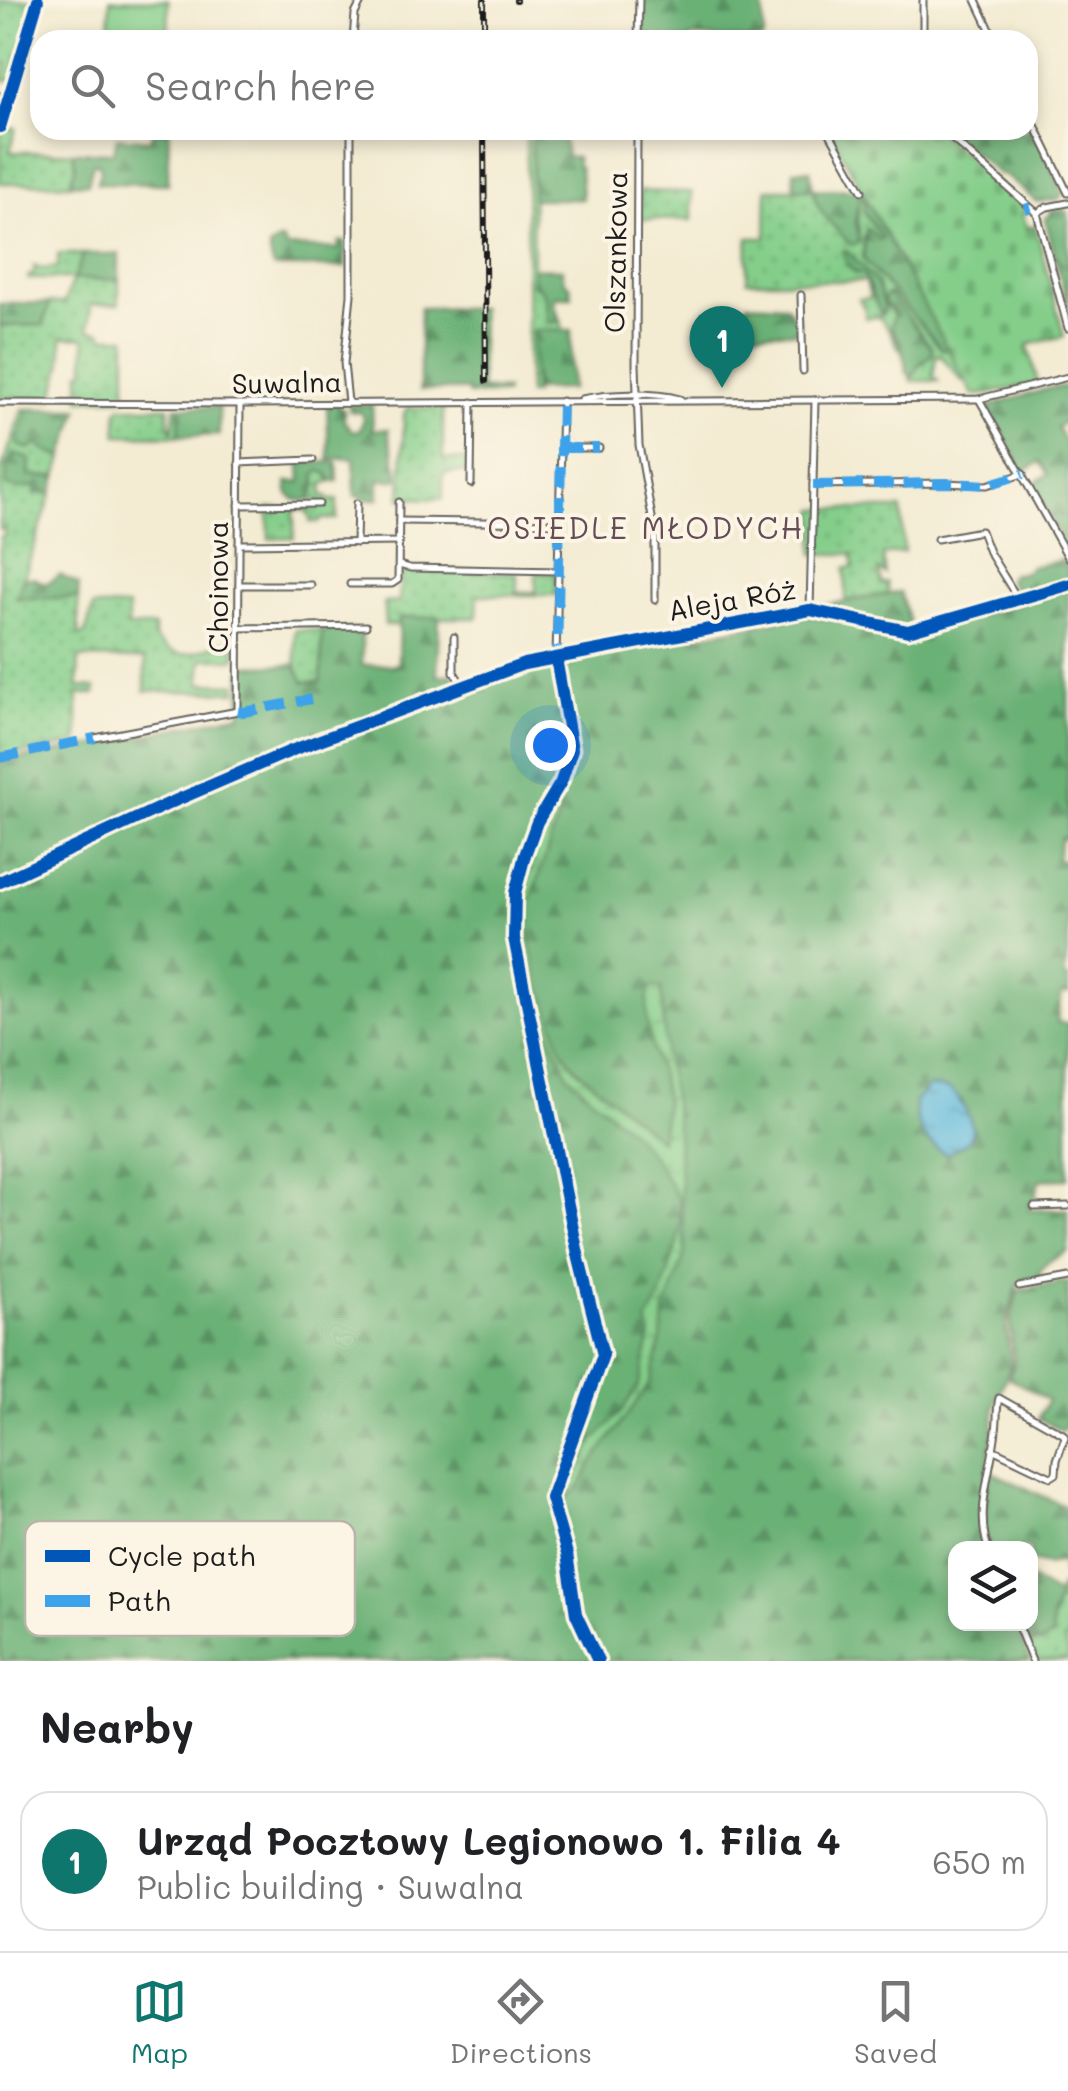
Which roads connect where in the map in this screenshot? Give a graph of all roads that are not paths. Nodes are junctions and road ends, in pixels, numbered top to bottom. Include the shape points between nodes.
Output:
1 (38, 0) edge
2 (362, 0) edge
3 (639, 0) edge
4 (924, 0) edge
5 (976, 0) edge
6 (354, 30) edge
7 (638, 30) edge
8 (923, 30) edge
9 (990, 30) edge
10 (12, 86) junction
11 (0, 98) edge
12 (0, 126) edge
13 (1038, 132) edge
14 (351, 140) edge
15 (638, 140) edge
16 (834, 140) edge
17 (953, 140) edge
18 (862, 191) dead end
19 (1068, 193) edge
20 (1068, 203) edge
21 (1037, 213) junction
22 (801, 295) dead end
23 (1068, 328) edge
24 (803, 370) dead end
25 (1066, 379) edge
26 (978, 398) junction
27 (638, 399) junction
28 (815, 400) junction
29 (562, 401) junction
30 (348, 402) junction
31 (472, 402) junction
32 (0, 403) edge
33 (240, 404) junction
34 (561, 448) junction
35 (599, 448) dead end
36 (313, 460) dead end
37 (239, 462) junction
38 (1023, 474) junction
39 (471, 484) dead end
40 (813, 484) junction
41 (399, 502) dead end
42 (357, 503) dead end
43 (320, 504) dead end
44 (239, 505) junction
45 (399, 521) junction
46 (560, 524) junction
47 (937, 539) dead end
48 (399, 542) junction
49 (356, 543) junction
50 (238, 544) junction
51 (1068, 556) edge
52 (399, 566) junction
53 (558, 571) junction
54 (350, 584) dead end
55 (238, 585) junction
56 (311, 585) dead end
57 (1068, 585) edge
58 (1018, 599) junction
59 (655, 600) dead end
60 (810, 610) junction
61 (366, 626) dead end
62 (238, 628) junction
63 (454, 637) dead end
64 (556, 658) junction
65 (95, 738) dead end
66 (1068, 1206) edge
67 (1034, 1207) dead end
68 (1068, 1278) edge
69 (1018, 1287) dead end
70 (992, 1450) junction
71 (987, 1541) edge
72 (1021, 1631) edge
73 (1032, 1661) edge

1 - 10 street
2 - 6 street
3 - 7 street
4 - 8 street
5 - 9 street
10 - 11 street
10 - 12 street
13 - 19 street
14 - 30 street
15 - 27 street, Olszankowa
16 - 18 street
17 - 21 street
20 - 21 street
21 - 23 street
22 - 24 street
25 - 26 street, Suwalna
26 - 28 street, Suwalna
26 - 38 street
27 - 28 street, Suwalna
27 - 29 street, Suwalna
27 - 59 street via 655,534
28 - 40 street
29 - 31 street, Suwalna
29 - 34 street
30 - 31 street, Suwalna
30 - 33 street, Suwalna
31 - 39 street
32 - 33 street, Suwalna
33 - 37 street, Choinowa
34 - 35 street
34 - 46 street
36 - 37 street
37 - 44 street, Choinowa
38 - 40 street via 987,485
38 - 51 street
40 - 60 street
41 - 45 street
42 - 49 street
43 - 44 street
44 - 50 street, Choinowa
45 - 46 street
45 - 48 street
46 - 53 street
47 - 58 street via 980,531
48 - 49 street
48 - 52 street
49 - 50 street
50 - 55 street, Choinowa
52 - 53 street
52 - 54 street via 394,583
53 - 64 street
55 - 56 street
55 - 62 street, Choinowa
57 - 58 street, Aleja Róż
58 - 60 street, Aleja Róż via 908,631
60 - 64 street, Aleja Róż
61 - 62 street
62 - 65 street, Choinowa via 238,711
63 - 64 street, Aleja Róż via 454,672 463,687
66 - 67 street
68 - 69 street
70 - 70 street via 1051,1477 1065,1439 999,1398
70 - 71 street
72 - 73 street

